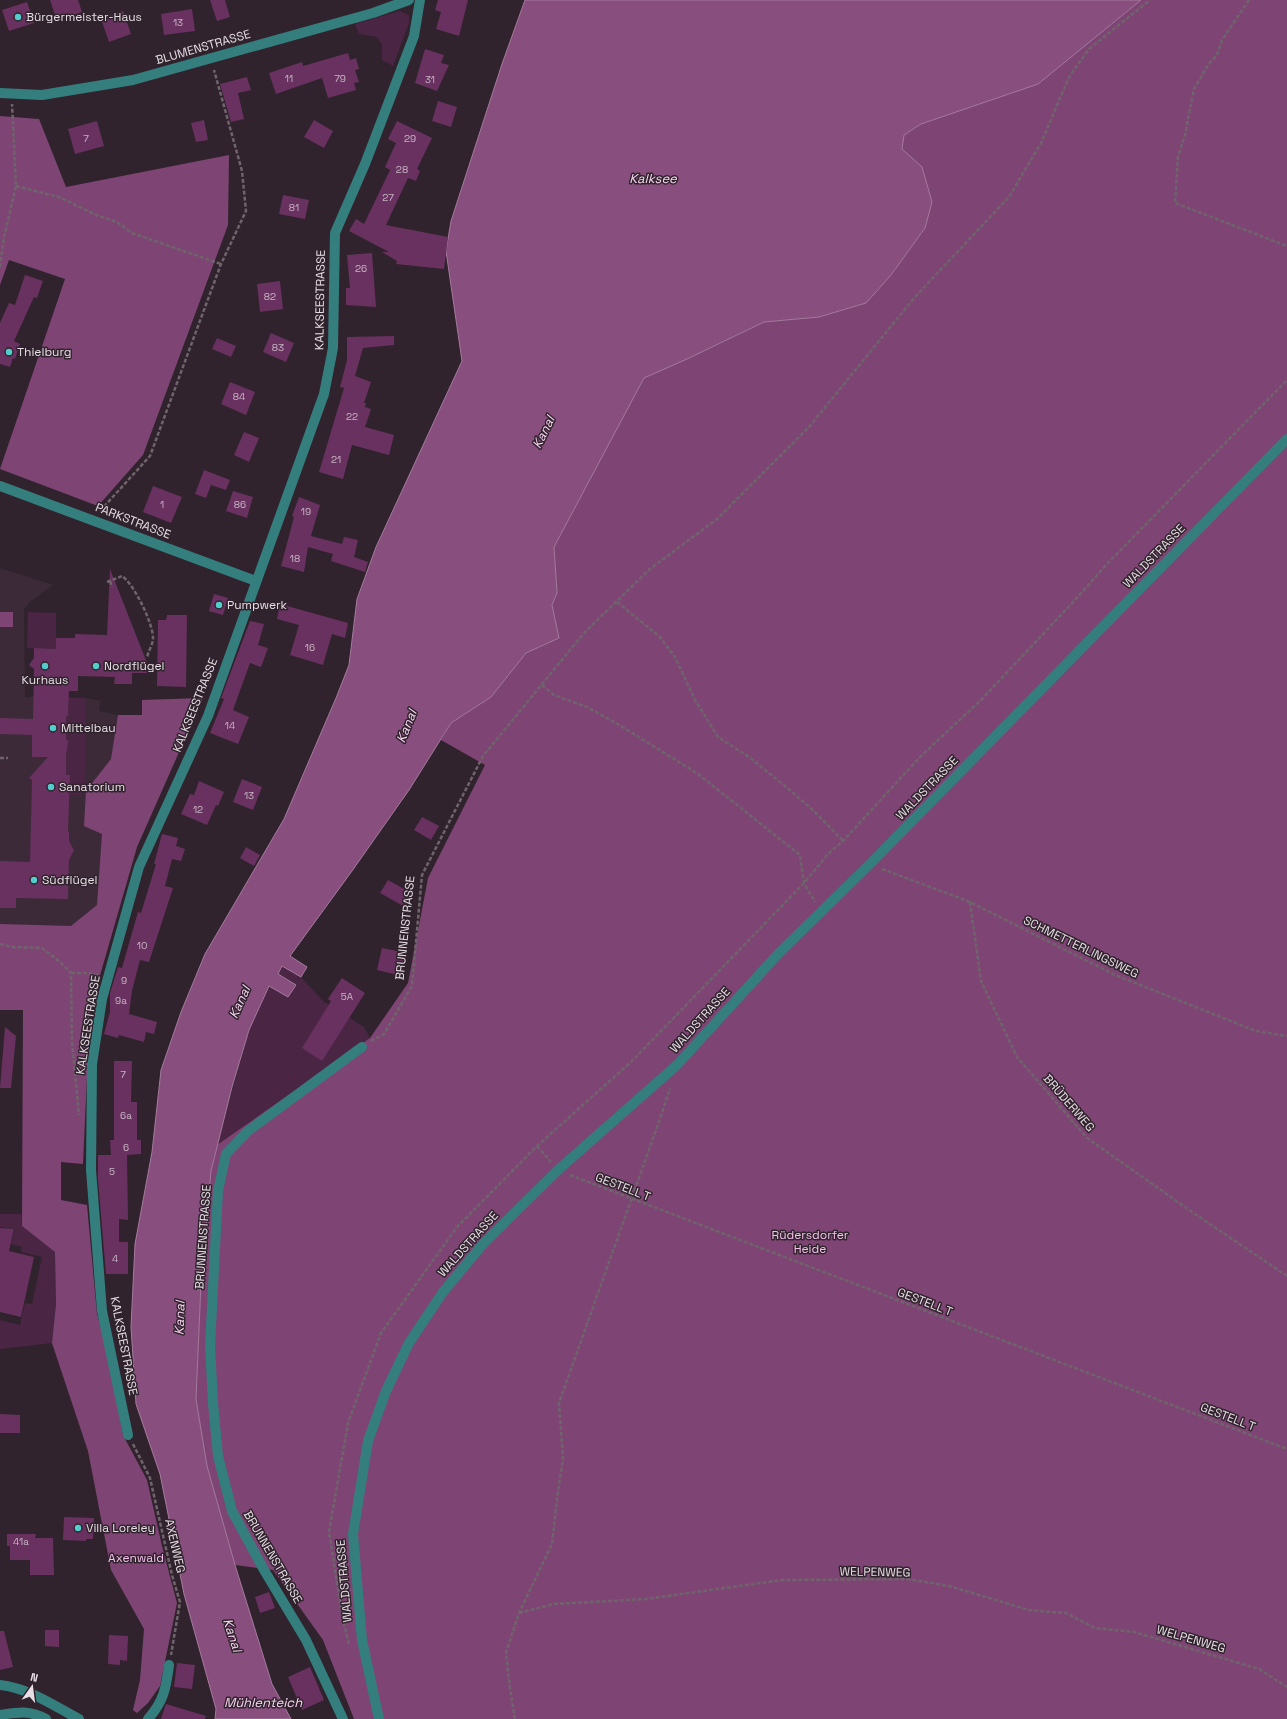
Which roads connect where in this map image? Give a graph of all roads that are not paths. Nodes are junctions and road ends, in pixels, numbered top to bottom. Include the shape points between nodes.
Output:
1 (409, 0) edge
2 (420, 0) edge
3 (0, 92) edge
4 (1287, 439) edge
5 (0, 486) edge
6 (256, 581) junction
7 (362, 1047) road end
8 (128, 1435) road end
9 (169, 1665) road end
10 (0, 1685) edge
11 (0, 1715) edge
12 (46, 1719) edge
13 (79, 1719) edge
14 (148, 1719) edge
15 (343, 1719) edge
16 (379, 1719) edge

1 - 3 street, BLUMENSTRASSE via 373,13 133,80 42,95
2 - 6 street, KALKSEESTRASSE via 414,36 365,164 335,233 333,348 324,394
4 - 16 street, WALDSTRASSE via 870,864 779,953 676,1065 558,1170 483,1244 442,1292 409,1343 386,1391 368,1441 353,1534 362,1640
5 - 6 street, PARKSTRASSE
6 - 8 street, KALKSEESTRASSE via 208,716 139,867 102,999 92,1064 91,1170 102,1312
7 - 15 street, BRUNNENSTRASSE via 248,1131 226,1154 218,1191 210,1346 218,1456 232,1512 306,1640
9 - 14 street via 165,1691
10 - 13 street via 14,1686
11 - 12 street via 23,1712 34,1713

